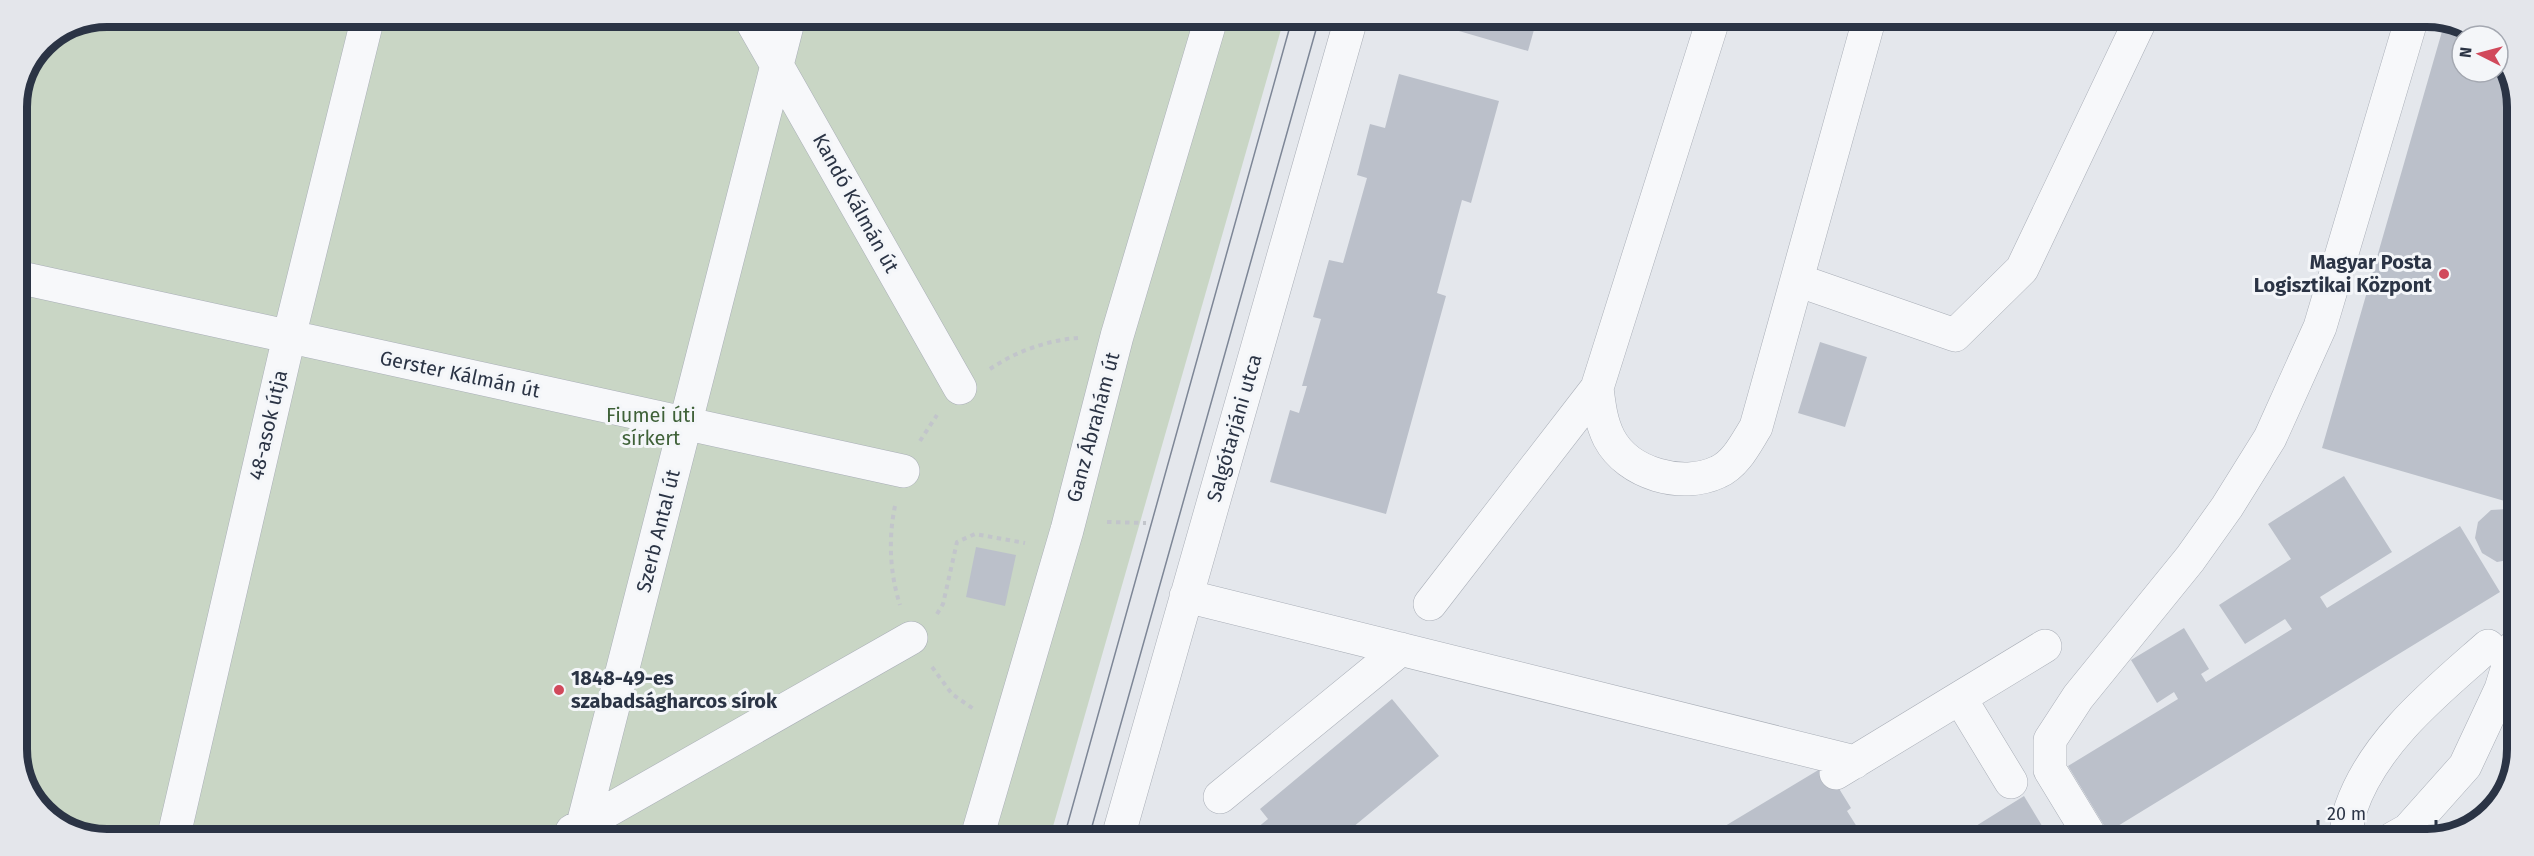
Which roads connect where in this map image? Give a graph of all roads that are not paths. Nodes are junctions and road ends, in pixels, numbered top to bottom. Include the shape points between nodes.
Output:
1 (366, 27) edge
2 (755, 27) edge
3 (787, 27) edge
4 (1209, 27) edge
5 (1349, 27) edge
6 (1711, 27) edge
7 (1867, 27) edge
8 (2137, 27) edge
9 (2409, 27) edge
10 (777, 64) junction
11 (27, 279) edge
12 (1797, 280) junction
13 (289, 337) junction
14 (960, 388) road end
15 (1597, 388) junction
16 (685, 424) junction
17 (903, 471) road end
18 (1186, 596) junction
19 (1430, 604) dead end
20 (911, 638) road end
21 (2045, 646) dead end
22 (2501, 646) edge
23 (1401, 650) junction
24 (1960, 698) junction
25 (2011, 782) dead end
26 (1220, 797) dead end
27 (175, 829) edge
28 (576, 829) edge
29 (580, 829) edge
30 (979, 829) edge
31 (1120, 829) edge
32 (2086, 829) edge
33 (2347, 829) edge
34 (2409, 829) edge

1 - 13 street, 48-asok útja
2 - 10 street, Kandó Kálmán út
3 - 10 street, Szerb Antal út
4 - 30 street, Ganz Ábrahám út via 1117,336 1066,530
5 - 18 street, Salgótarjáni utca
6 - 15 street
7 - 12 street
8 - 12 street via 2022,269 1954,335
9 - 32 street via 2320,327 2270,438 2190,559 2078,697 2050,740 2050,770
10 - 14 street, Kandó Kálmán út
10 - 16 street, Szerb Antal út
11 - 13 street, Gerster Kálmán út
12 - 15 street via 1756,426 1741,453 1719,472 1691,480 1663,477 1630,463 1609,439
13 - 16 street, Gerster Kálmán út
13 - 27 street, 48-asok útja
15 - 19 street
16 - 17 street, Gerster Kálmán út
16 - 28 street, Szerb Antal út
18 - 23 street
18 - 31 street, Salgótarjáni utca
20 - 29 street
21 - 24 street
22 - 33 street via 2424,703 2382,749 2352,807
22 - 34 street via 2500,688 2465,766
23 - 24 street via 1843,769
23 - 26 street
24 - 25 street

